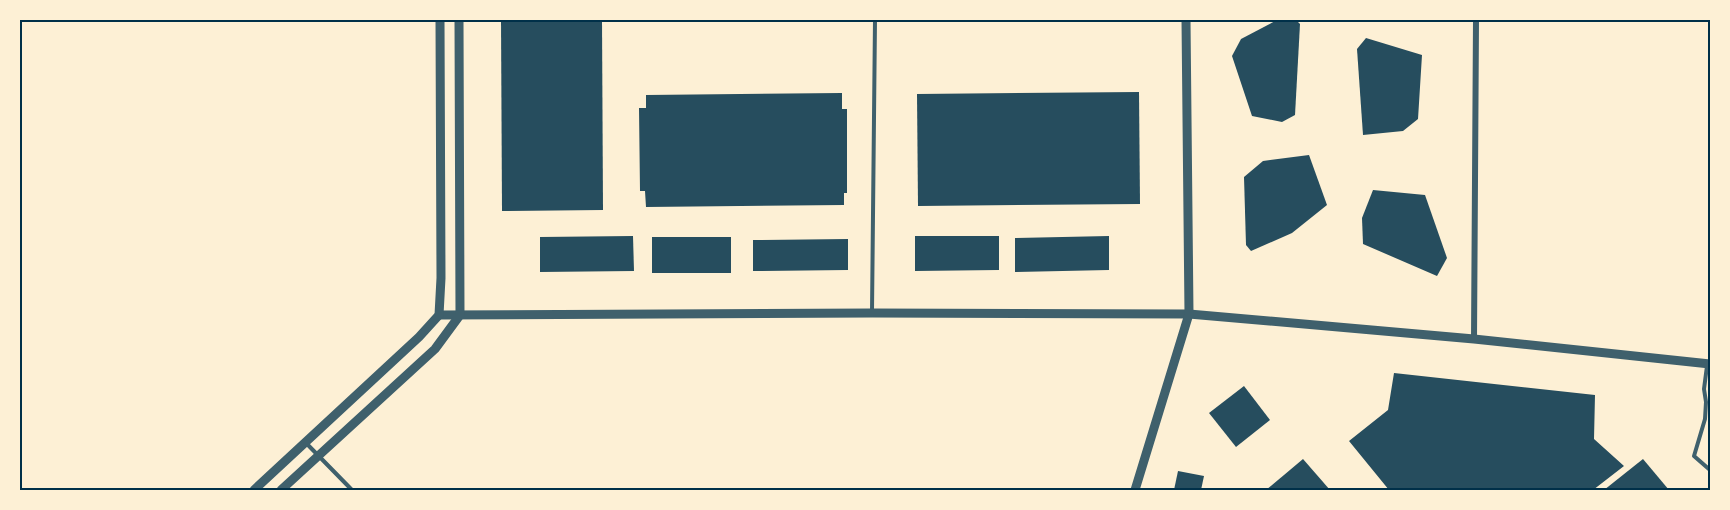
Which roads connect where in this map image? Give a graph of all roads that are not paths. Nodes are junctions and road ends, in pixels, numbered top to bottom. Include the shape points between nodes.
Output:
1 (440, 20) edge
2 (459, 20) edge
3 (875, 20) edge
4 (1186, 20) edge
5 (1476, 20) edge
6 (872, 313) junction
7 (1189, 314) junction
8 (439, 315) junction
9 (460, 315) junction
10 (1474, 339) junction
11 (1709, 363) edge
12 (306, 443) junction
13 (319, 456) junction
14 (1710, 470) edge
15 (258, 489) edge
16 (281, 490) edge
17 (351, 490) edge
18 (1135, 490) edge

1 - 8 street
2 - 9 street
3 - 6 lane
4 - 7 street
5 - 10 street
6 - 7 street
6 - 9 street
7 - 10 street
7 - 18 street
8 - 9 street
8 - 12 street
9 - 13 street via 435,349
10 - 11 street
11 - 14 lane via 1704,389 1705,419 1694,456
12 - 13 lane
12 - 15 street
13 - 16 street
13 - 17 lane

